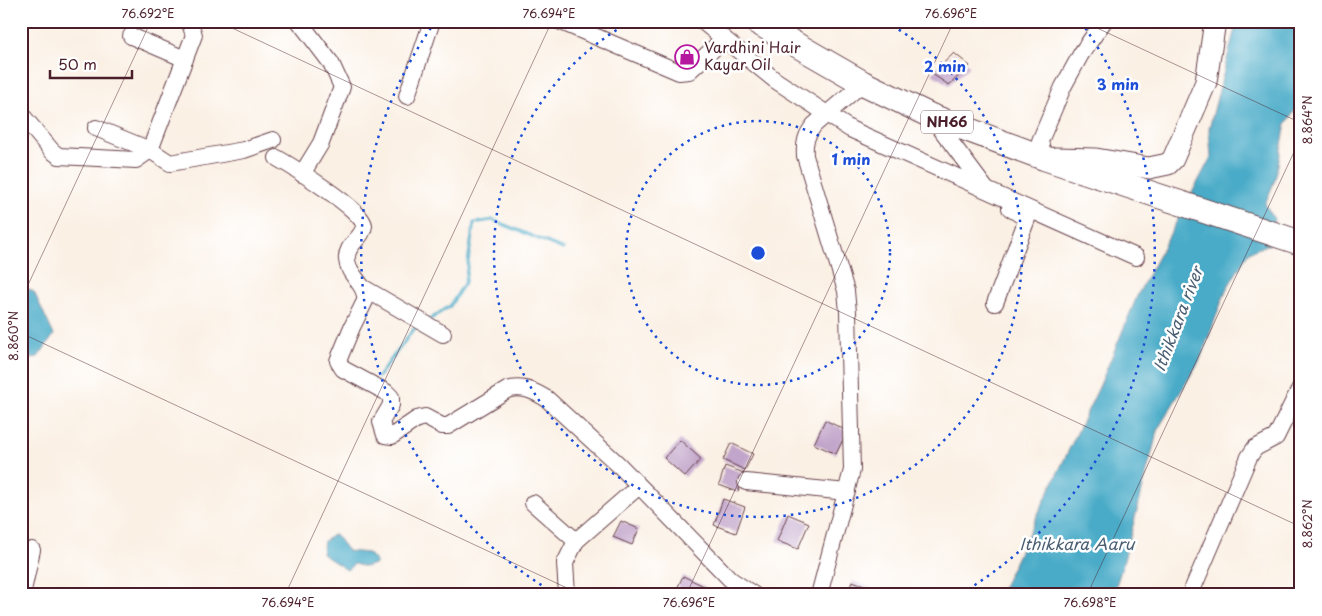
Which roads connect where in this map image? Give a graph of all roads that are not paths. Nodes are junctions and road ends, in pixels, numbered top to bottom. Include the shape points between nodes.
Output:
1 (189, 21) edge
2 (298, 21) edge
3 (432, 21) edge
4 (559, 21) edge
5 (702, 21) edge
6 (755, 21) edge
7 (1104, 21) edge
8 (1214, 21) edge
9 (131, 36) dead end
10 (724, 39) junction
11 (185, 59) junction
12 (863, 83) junction
13 (407, 96) dead end
14 (21, 114) edge
15 (827, 114) junction
16 (931, 116) junction
17 (96, 128) dead end
18 (273, 140) dead end
19 (150, 150) junction
20 (277, 158) dead end
21 (1044, 158) junction
22 (302, 174) junction
23 (987, 190) junction
24 (1293, 241) edge
25 (1136, 257) dead end
26 (362, 286) junction
27 (995, 303) dead end
28 (443, 334) dead end
29 (1301, 386) edge
30 (746, 482) dead end
31 (639, 486) junction
32 (846, 492) junction
33 (534, 503) dead end
34 (576, 541) junction
35 (32, 550) dead end
36 (22, 595) edge
37 (567, 595) edge
38 (754, 595) edge
39 (819, 595) edge
40 (1190, 595) edge

1 - 11 street via 194,35
2 - 22 street via 331,63 342,87 320,143
3 - 13 street
4 - 10 street via 679,72 689,71
5 - 10 street
6 - 12 highway, NH66
7 - 21 street via 1063,87 1040,141
8 - 21 main road via 1206,82 1168,164 1149,168 1096,159
9 - 11 street
10 - 15 street via 775,80
11 - 19 street
12 - 15 street
12 - 16 highway, NH66
14 - 19 street via 60,156 136,160
15 - 23 street via 850,129
15 - 32 street via 808,132 804,150 848,301 852,461
16 - 21 highway, NH66
16 - 23 street
17 - 19 street
18 - 19 street via 244,150 170,163
20 - 22 street
21 - 24 highway, NH66
22 - 26 street via 358,214 362,221 364,225 347,259 349,268
23 - 25 street
23 - 27 street via 1027,219
26 - 28 street
26 - 31 street via 365,301 338,362 343,369 391,397 391,405 381,425 387,436 424,416 448,426 506,390 528,389 547,399
29 - 40 street via 1276,437 1255,448 1249,457
30 - 32 street
31 - 34 street
31 - 38 street via 722,572
32 - 39 street
33 - 34 street
34 - 37 street via 565,563
35 - 36 street

